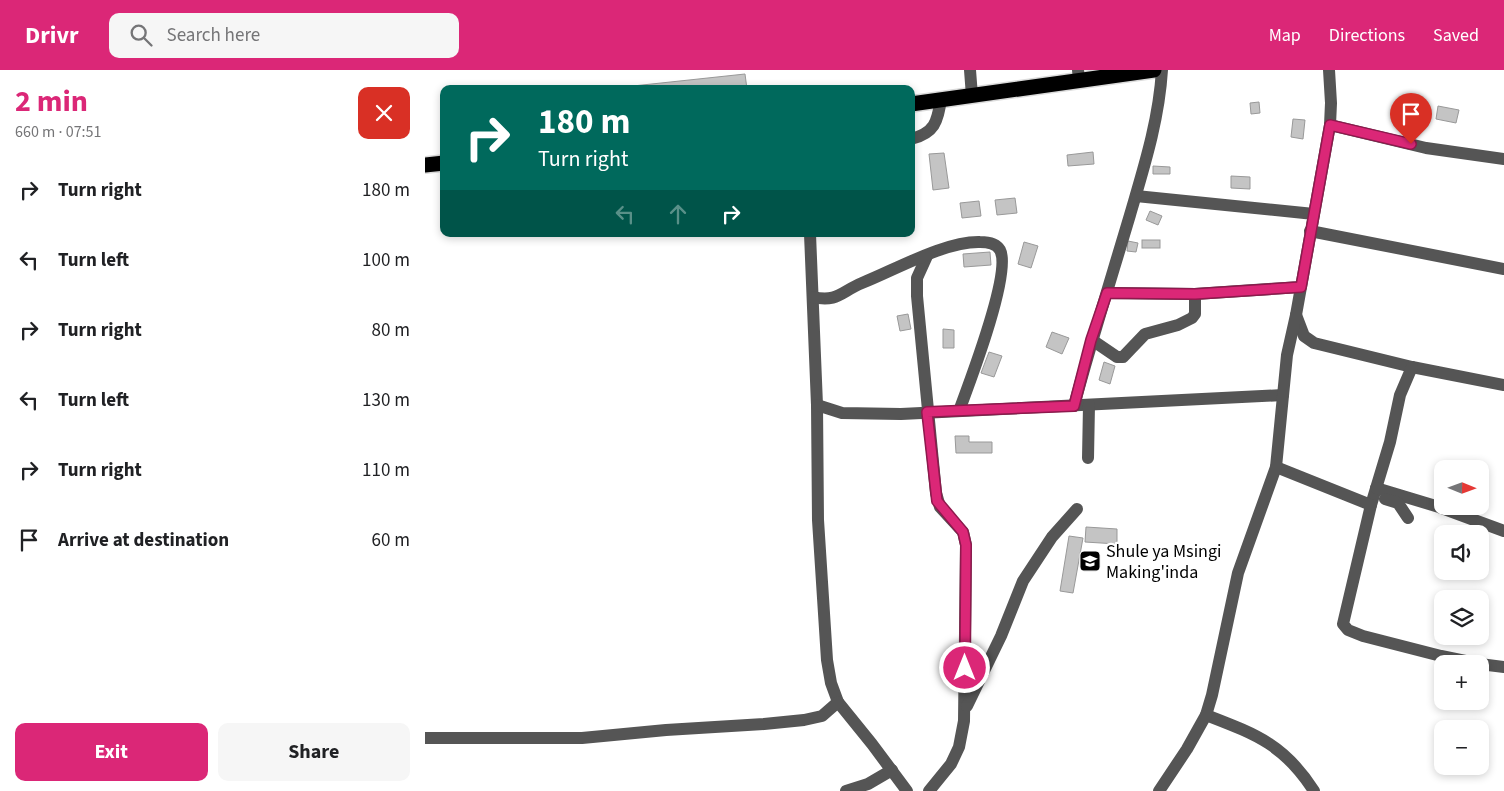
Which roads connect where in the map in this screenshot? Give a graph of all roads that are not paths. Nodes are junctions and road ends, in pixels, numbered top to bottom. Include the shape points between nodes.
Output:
1 (969, 70) edge
2 (1154, 70) edge
3 (1162, 70) edge
4 (1329, 70) edge
5 (1079, 75) edge
6 (972, 96) junction
7 (941, 100) junction
8 (915, 103) edge
9 (1330, 125) junction
10 (915, 138) edge
11 (1504, 159) edge
12 (440, 163) edge
13 (425, 165) edge
14 (1136, 196) junction
15 (1314, 214) junction
16 (1310, 231) junction
17 (810, 237) edge
18 (927, 256) junction
19 (1504, 269) edge
20 (1301, 287) junction
21 (1107, 293) junction
22 (1195, 294) junction
23 (813, 297) junction
24 (1296, 315) junction
25 (1091, 340) junction
26 (1412, 367) junction
27 (1504, 385) edge
28 (1283, 395) junction
29 (817, 405) junction
30 (1089, 405) junction
31 (1074, 406) junction
32 (959, 411) junction
33 (927, 412) junction
34 (1088, 458) dead end
35 (1275, 467) junction
36 (1373, 498) junction
37 (1077, 509) dead end
38 (1408, 518) dead end
39 (1504, 531) edge
40 (1439, 655) edge
41 (1489, 665) edge
42 (1504, 667) edge
43 (839, 702) junction
44 (965, 711) junction
45 (1206, 715) junction
46 (425, 738) edge
47 (892, 770) junction
48 (846, 791) edge
49 (907, 791) edge
50 (929, 791) edge
51 (1159, 791) edge
52 (1314, 791) edge

1 - 6 street
2 - 5 highway
3 - 14 street via 1150,146
4 - 9 street
5 - 6 highway
6 - 7 highway
7 - 8 highway
7 - 10 street via 933,127
9 - 11 street via 1426,148
9 - 15 street
12 - 13 highway
14 - 15 street
14 - 21 street
15 - 16 street
16 - 19 street
16 - 20 street
17 - 23 street
18 - 23 street via 858,284 837,297 825,300
18 - 32 street via 960,244 980,242 995,245 1002,257 1000,283 991,316
18 - 33 street via 917,287
20 - 22 street
20 - 24 street
21 - 22 street
21 - 25 street
22 - 25 street via 1193,318 1145,334 1123,357 1117,357
23 - 29 street
24 - 26 street via 1304,336 1314,344
24 - 28 street
25 - 31 street
26 - 27 street
26 - 36 street via 1400,395
28 - 30 street
28 - 35 street
29 - 33 street via 842,413
29 - 43 street via 818,520 827,660 831,684
30 - 31 street
30 - 34 street
31 - 32 street
32 - 33 street
33 - 44 street via 937,501 963,532 966,545
35 - 36 street
35 - 45 street via 1238,573
36 - 38 street via 1398,503
36 - 39 street via 1439,507
36 - 40 street via 1343,618 1345,628 1363,636
37 - 44 street via 1052,537 1023,581
41 - 42 street
43 - 46 street via 822,716 763,724 582,738
43 - 47 street
44 - 50 street via 959,747 951,764
45 - 51 street
45 - 52 street via 1273,745
47 - 48 street via 869,784
47 - 49 street

